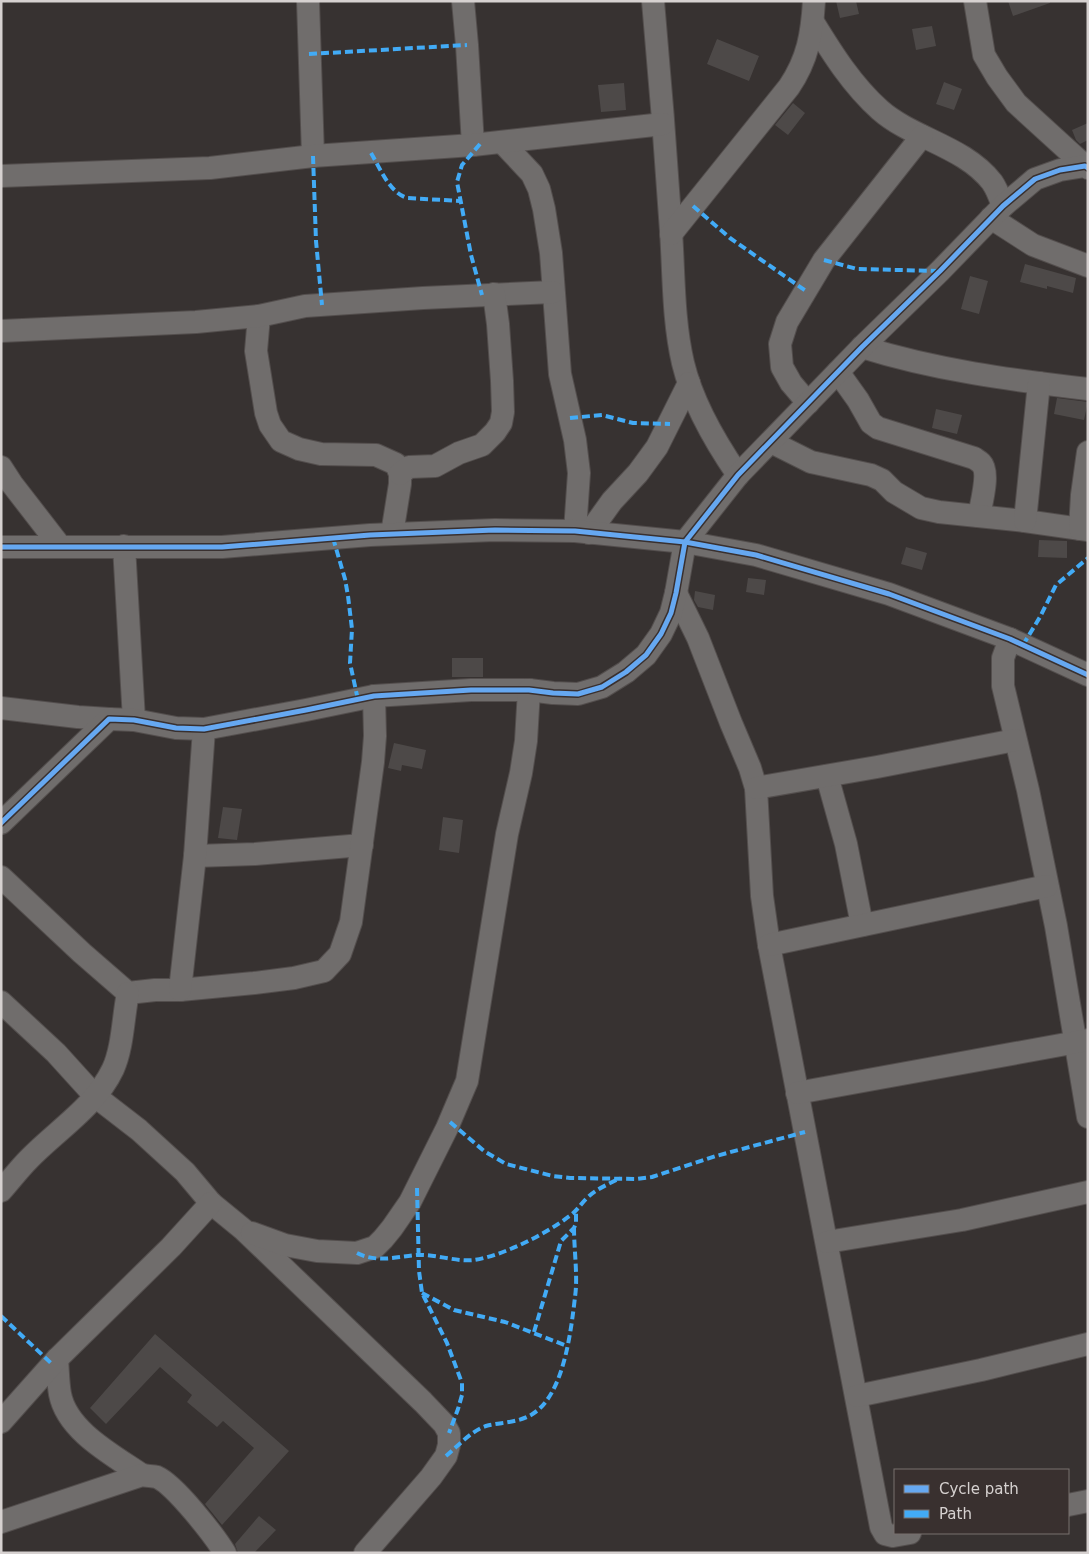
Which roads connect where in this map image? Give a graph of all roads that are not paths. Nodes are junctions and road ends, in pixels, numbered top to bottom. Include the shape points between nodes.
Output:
1 (308, 1) edge
2 (463, 1) edge
3 (653, 1) edge
4 (975, 1) edge
5 (814, 11) edge
6 (663, 124) junction
7 (922, 136) junction
8 (502, 142) junction
9 (473, 145) junction
10 (313, 156) junction
11 (1085, 162) edge
12 (1, 171) edge
13 (2, 176) edge
14 (997, 212) junction
15 (671, 234) junction
16 (1088, 266) edge
17 (553, 292) junction
18 (494, 294) junction
19 (259, 316) junction
20 (1, 331) edge
21 (862, 347) junction
22 (838, 372) junction
23 (689, 383) junction
24 (1039, 383) junction
25 (1088, 389) edge
26 (808, 403) junction
27 (670, 424) junction
28 (710, 429) junction
29 (771, 442) junction
30 (1088, 452) edge
31 (1, 467) edge
32 (400, 474) junction
33 (738, 475) junction
34 (979, 516) junction
35 (1025, 521) junction
36 (1084, 530) edge
37 (582, 532) junction
38 (392, 534) junction
39 (685, 542) junction
40 (60, 546) junction
41 (124, 546) junction
42 (1, 547) edge
43 (676, 593) junction
44 (1010, 639) junction
45 (1088, 675) edge
46 (530, 690) junction
47 (374, 696) junction
48 (1, 708) edge
49 (109, 719) junction
50 (134, 720) junction
51 (204, 729) junction
52 (1015, 740) junction
53 (827, 776) junction
54 (756, 788) junction
55 (1, 823) edge
56 (362, 845) junction
57 (195, 856) junction
58 (1, 876) edge
59 (1047, 886) junction
60 (862, 925) junction
61 (769, 944) junction
62 (180, 990) junction
63 (128, 993) junction
64 (1, 1002) edge
65 (1082, 1041) edge
66 (797, 1093) junction
67 (95, 1096) junction
68 (1088, 1117) edge
69 (1, 1192) edge
70 (1088, 1192) edge
71 (211, 1203) junction
72 (244, 1230) junction
73 (827, 1242) junction
74 (1088, 1344) edge
75 (57, 1359) junction
76 (857, 1396) junction
77 (1, 1422) edge
78 (142, 1475) junction
79 (1088, 1501) edge
80 (1069, 1505) edge
81 (1, 1522) edge
82 (904, 1534) edge
83 (225, 1553) edge
84 (365, 1553) edge

1 - 10 street
2 - 9 street
3 - 6 street
4 - 11 street via 984,56 997,77 1016,103
5 - 7 street via 833,54 859,88 880,111
5 - 15 street via 800,71
6 - 8 street
6 - 15 street
7 - 14 street via 971,162 983,172 993,184
7 - 26 street via 824,260 787,322 780,344 782,367
8 - 9 street
8 - 17 street via 532,174 539,189 550,240
9 - 10 street
10 - 13 street via 210,168
11 - 14 street via 1035,179
12 - 13 street
14 - 16 street via 1034,246
14 - 21 street
15 - 23 street via 678,336
17 - 18 street
17 - 37 street via 560,374 579,473
18 - 19 street via 305,306
18 - 32 street via 502,381 501,423 482,445 435,466 409,467
19 - 20 street
19 - 32 street via 256,351 266,413 282,441 322,454 376,455 396,464
21 - 22 street
21 - 24 street via 940,368
22 - 26 street
22 - 34 street via 870,423 982,463 985,480
23 - 27 street
23 - 28 street
24 - 25 street
24 - 35 street
26 - 29 street
27 - 28 street
27 - 37 street via 650,458
28 - 33 street
29 - 33 street
29 - 34 street via 812,462 871,475 921,508
30 - 36 street via 1082,495
31 - 40 street
32 - 38 street
33 - 39 street
34 - 35 street
35 - 36 street
37 - 38 street via 495,530
37 - 39 street
38 - 41 street via 222,547
39 - 43 street
39 - 44 street via 804,568 889,594
40 - 41 street
40 - 42 street
41 - 50 street
43 - 46 street via 661,634 646,655 626,672 602,687 578,694
43 - 54 street via 698,638
44 - 45 street
44 - 52 street via 1004,658 1004,686
46 - 47 street via 435,691
46 - 72 street via 521,773 507,834 466,1081 448,1128 410,1202 383,1239 357,1253 285,1245
47 - 51 street
47 - 56 street via 374,754
48 - 49 street
49 - 50 street
49 - 55 street
50 - 51 street via 176,728
51 - 57 street
52 - 53 street
52 - 59 street
53 - 54 street
53 - 60 street via 846,844
54 - 61 street via 762,896
56 - 57 street
56 - 62 street via 351,922 340,954 324,971 294,978
57 - 62 street
58 - 63 street
59 - 60 street
59 - 65 street
60 - 61 street
61 - 66 street
62 - 63 street
63 - 67 street via 119,1051 112,1070
64 - 67 street via 56,1053
65 - 66 street
65 - 68 street
66 - 73 street
67 - 69 street via 28,1160
67 - 71 street via 139,1130 184,1172
70 - 73 street via 962,1220
71 - 72 street
71 - 75 street
72 - 84 street via 423,1402 449,1433 446,1456
73 - 76 street
74 - 76 street
75 - 77 street
75 - 78 street via 60,1395 68,1415 88,1438
76 - 82 street via 881,1527 885,1534
78 - 81 street
78 - 83 street via 157,1478 172,1488 204,1523
79 - 80 street

